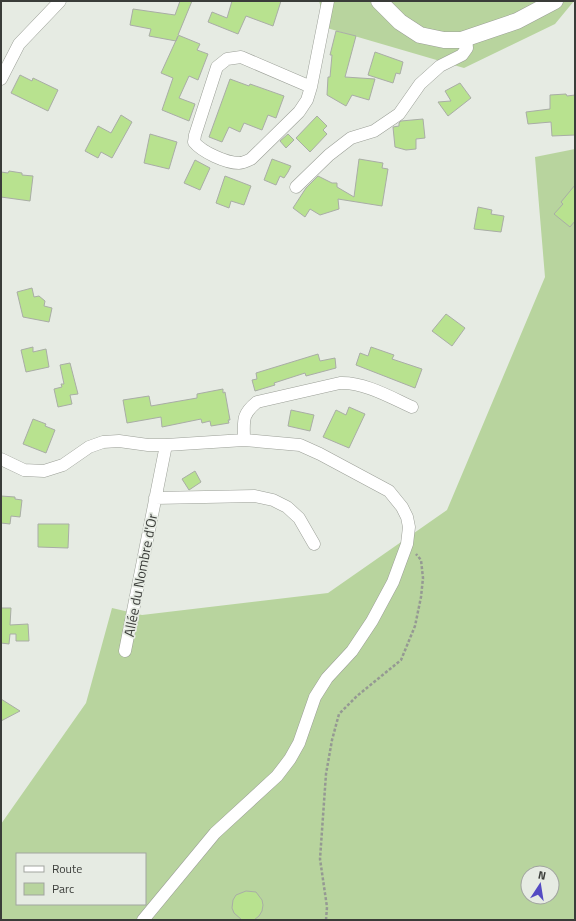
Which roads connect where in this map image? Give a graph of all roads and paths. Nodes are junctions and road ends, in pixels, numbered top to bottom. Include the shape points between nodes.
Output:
1 (60, 1) edge
2 (328, 1) edge
3 (379, 1) edge
4 (555, 1) edge
5 (466, 38) junction
6 (1, 80) edge
7 (311, 87) junction
8 (296, 187) dead end
9 (412, 407) dead end
10 (244, 440) junction
11 (166, 445) junction
12 (1, 460) edge
13 (155, 498) junction
14 (314, 544) dead end
15 (407, 544) junction
16 (125, 651) dead end
17 (143, 920) edge
18 (326, 920) edge

1 - 6 street via 19,44
2 - 7 street
3 - 5 main road via 400,22 420,35 444,40
4 - 5 main road via 517,21
5 - 8 street via 467,48 462,55 440,66 420,84 399,114 374,132 351,138
7 - 7 street via 300,112 251,159 241,163 230,162 199,149 194,142 217,67 227,59 241,57
9 - 10 street via 359,384 340,383 257,402 248,409 244,418
10 - 11 street
10 - 15 street via 300,445 389,491 407,517
11 - 12 street via 103,442 89,447 63,465 44,471 24,470
11 - 13 street, Allée du Nombre d'Or
13 - 14 street, Allée du Nombre d'Or via 254,496 273,500 299,518
13 - 16 street, Allée du Nombre d'Or
15 - 17 street via 394,582 372,621 315,697 299,743 290,759 277,776 215,833
15 - 18 path via 421,560 423,578 415,626 400,660 356,696 339,714 332,740 326,774 320,858 327,906

